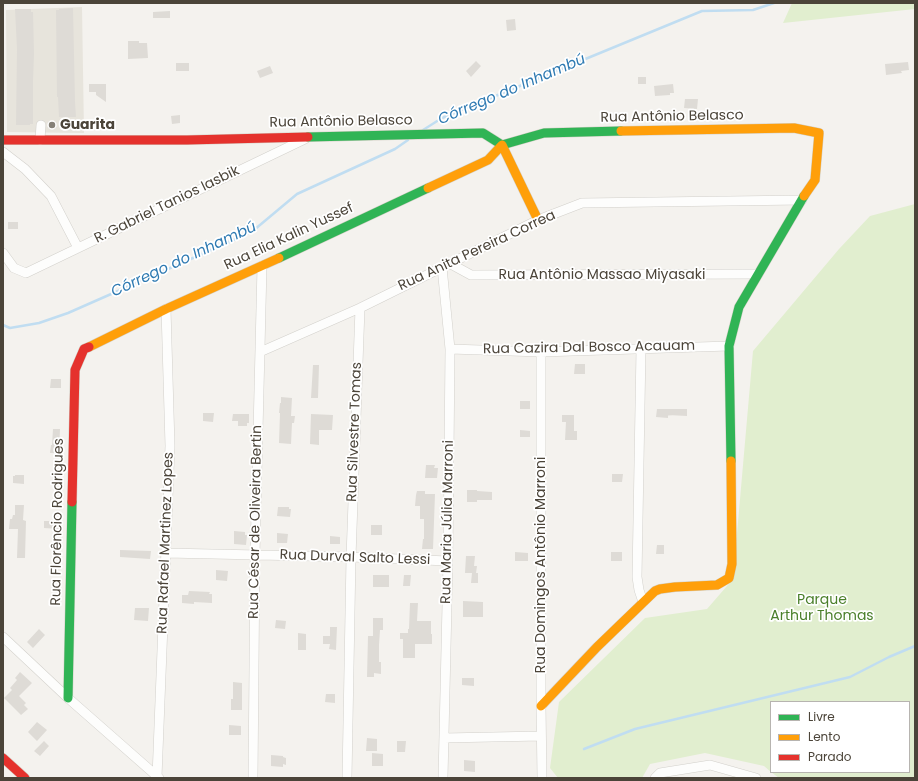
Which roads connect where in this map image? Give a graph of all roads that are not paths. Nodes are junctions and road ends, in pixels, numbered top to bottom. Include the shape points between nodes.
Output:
1 (41, 126) dead end
2 (310, 137) junction
3 (3, 140) edge
4 (40, 140) junction
5 (502, 145) junction
6 (3, 152) edge
7 (802, 200) junction
8 (538, 220) junction
9 (78, 248) junction
10 (3, 253) edge
11 (446, 265) junction
12 (262, 266) junction
13 (758, 274) junction
14 (360, 308) junction
15 (166, 309) junction
16 (729, 346) junction
17 (84, 349) joint
18 (450, 349) junction
19 (641, 349) junction
20 (260, 352) junction
21 (541, 352) junction
22 (166, 553) junction
23 (255, 555) junction
24 (351, 557) junction
25 (448, 561) junction
26 (643, 602) junction
27 (3, 637) edge
28 (68, 698) junction
29 (541, 706) junction
30 (541, 736) junction
31 (444, 738) junction
32 (3, 758) edge
33 (543, 775) edge
34 (158, 777) edge
35 (25, 778) edge
36 (253, 778) edge
37 (347, 778) edge
38 (443, 778) edge
39 (655, 778) edge
40 (756, 778) edge

1 - 4 street
2 - 4 street, Rua Antônio Belasco
2 - 5 street, Rua Antônio Belasco via 483,133
2 - 9 street, R. Gabriel Tanios Iasbik
3 - 4 street, Rua Antônio Belasco
5 - 7 street, Rua Antônio Belasco via 544,133 794,128 819,133 815,180
5 - 8 street
5 - 12 street, Rua Elia Kalin Yussef via 488,160
6 - 9 street via 25,169 51,196
7 - 8 street, Rua Anita Pereira Correa via 582,203
7 - 13 street
8 - 11 street, Rua Anita Pereira Correa
9 - 10 street, R. Gabriel Tanios Iasbik via 26,273 14,268
11 - 13 street, Rua Antônio Massao Miyasaki via 470,275
11 - 14 street, Rua Anita Pereira Correa
11 - 18 street, Rua Maria Júlia Marroni
12 - 15 street, Rua Elia Kalin Yussef
12 - 20 street, Rua César de Oliveira Bertin
13 - 16 street via 739,307
14 - 20 street, Rua Anita Pereira Correa
14 - 24 street, Rua Silvestre Tomas
15 - 17 street, Rua Elia Kalin Yussef
15 - 22 street, Rua Rafael Martinez Lopes via 170,446
16 - 19 street, Rua Cazira Dal Bosco Acauam
16 - 26 street via 732,564 729,578 717,585 660,590
17 - 28 street, Rua Florêncio Rodrigues via 75,370
18 - 21 street, Rua Cazira Dal Bosco Acauam
18 - 25 street, Rua Maria Júlia Marroni
19 - 21 street, Rua Cazira Dal Bosco Acauam
19 - 26 street via 637,577
20 - 23 street, Rua César de Oliveira Bertin
21 - 29 street, Rua Domingos Antônio Marroni
22 - 23 street, Rua Durval Salto Lessi
22 - 34 street, Rua Rafael Martinez Lopes
23 - 24 street, Rua Durval Salto Lessi
23 - 36 street, Rua César de Oliveira Bertin
24 - 25 street, Rua Durval Salto Lessi
24 - 37 street, Rua Silvestre Tomas
25 - 31 street, Rua Maria Júlia Marroni
26 - 29 street
27 - 28 street
28 - 34 street
29 - 30 street, Rua Domingos Antônio Marroni
30 - 31 street
30 - 33 street, Rua Domingos Antônio Marroni
31 - 38 street, Rua Maria Júlia Marroni
32 - 35 street
39 - 40 street via 660,773 710,765

